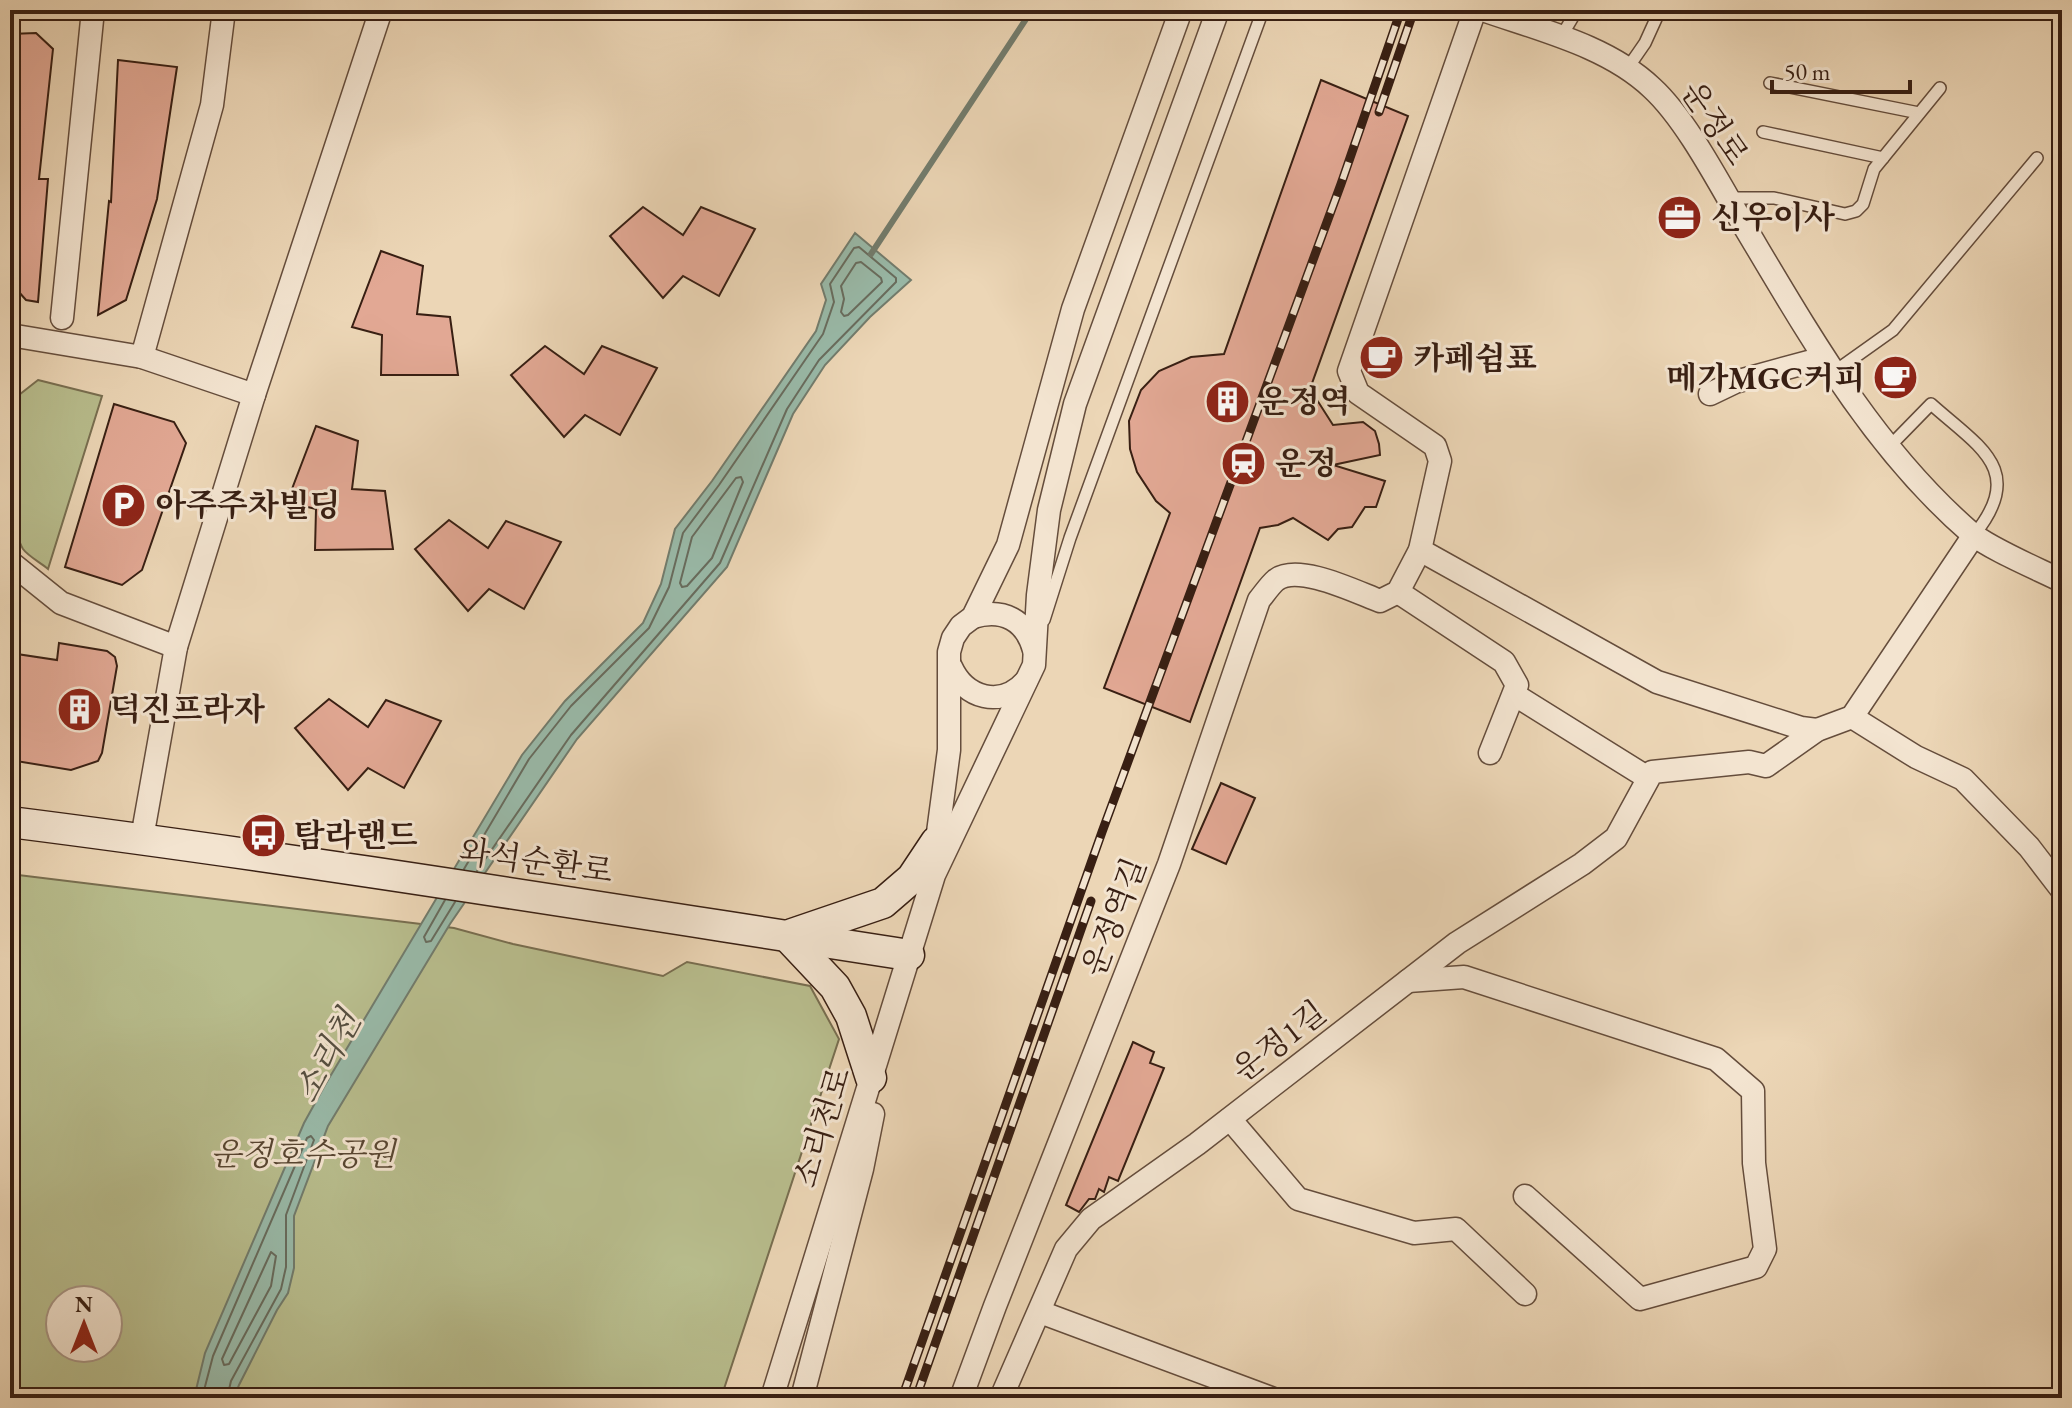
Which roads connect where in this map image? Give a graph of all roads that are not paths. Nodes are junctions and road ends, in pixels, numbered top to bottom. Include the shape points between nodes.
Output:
1 (93, 10) edge
2 (224, 10) edge
3 (381, 10) edge
4 (1181, 10) edge
5 (1218, 10) edge
6 (1263, 10) edge
7 (1475, 10) edge
8 (1483, 10) edge
9 (1577, 10) edge
10 (1660, 10) edge
11 (1561, 37) junction
12 (1627, 69) junction
13 (1770, 83) dead end
14 (1940, 88) dead end
15 (1919, 113) junction
16 (1763, 132) dead end
17 (1883, 158) junction
18 (2037, 158) dead end
19 (1727, 198) junction
20 (62, 318) dead end
21 (10, 335) edge
22 (142, 357) junction
23 (1828, 366) junction
24 (1710, 394) dead end
25 (254, 395) junction
26 (1888, 448) junction
27 (1974, 535) junction
28 (1420, 550) junction
29 (10, 562) edge
30 (2062, 581) edge
31 (1398, 592) junction
32 (973, 617) junction
33 (176, 647) junction
34 (1035, 652) junction
35 (951, 667) junction
36 (1029, 678) junction
37 (1515, 695) junction
38 (1852, 717) junction
39 (1817, 730) junction
40 (1490, 753) dead end
41 (1648, 778) junction
42 (10, 822) edge
43 (142, 838) junction
44 (936, 842) junction
45 (934, 875) junction
46 (2062, 890) edge
47 (787, 936) junction
48 (909, 955) junction
49 (1407, 981) junction
50 (893, 1007) junction
51 (871, 1078) junction
52 (1230, 1119) junction
53 (1525, 1196) dead end
54 (1525, 1294) dead end
55 (1040, 1312) junction
56 (1266, 1397) edge
57 (772, 1398) edge
58 (802, 1398) edge
59 (961, 1398) edge
60 (1001, 1398) edge

1 - 20 street
2 - 22 street via 212,105
3 - 25 street
4 - 32 street via 1073,309 1012,534
5 - 34 street via 1075,404 1049,510
6 - 34 lane via 1070,538
7 - 28 street via 1349,371 1358,393 1435,446 1440,461
8 - 11 street, 운정로
9 - 11 lane
10 - 12 lane
11 - 12 street, 운정로
12 - 19 street, 운정로 via 1653,89 1688,134
13 - 15 lane
14 - 15 lane
15 - 17 lane
16 - 17 lane
17 - 19 lane via 1863,204 1845,214 1774,198
18 - 23 lane via 1893,330
19 - 23 street, 운정로
21 - 22 street
22 - 25 street
23 - 24 street via 1735,382
23 - 26 street, 운정로
25 - 33 street
26 - 27 street, 운정로
26 - 27 lane via 1931,404 1989,456 1997,494 1991,513
27 - 30 street, 운정로
27 - 38 street
28 - 31 street
28 - 39 street via 1657,682
29 - 33 street via 61,603
31 - 37 street via 1504,662 1517,685
31 - 59 street, 운정역길 via 1380,601 1293,574 1277,579 1259,600 1169,864
32 - 34 street via 987,613 1014,619 1024,627
32 - 35 street via 953,638
33 - 43 street
34 - 36 street
35 - 36 street via 957,680 980,696 1008,695
35 - 44 street via 949,750
36 - 45 street
37 - 40 street
37 - 41 street
38 - 39 street
38 - 46 street via 1963,779
39 - 41 street via 1766,766 1749,762 1652,772
41 - 49 street, 운정1길 via 1616,838
42 - 43 street, 와석순환로
43 - 47 street, 와석순환로
44 - 45 street
44 - 47 street via 912,878 883,903
45 - 48 street, 소리천로
47 - 48 street, 와석순환로
47 - 51 street via 835,987 851,1016
48 - 50 street, 소리천로
49 - 52 street, 운정1길
49 - 53 street via 1464,977 1716,1059 1753,1091 1754,1163 1765,1249 1756,1267 1640,1299
50 - 51 street, 소리천로
50 - 58 street via 862,1169
51 - 57 street, 소리천로
52 - 54 street via 1298,1199 1414,1233 1456,1229
52 - 55 street, 운정1길 via 1091,1219 1066,1249
55 - 56 street
55 - 60 street, 운정1길

